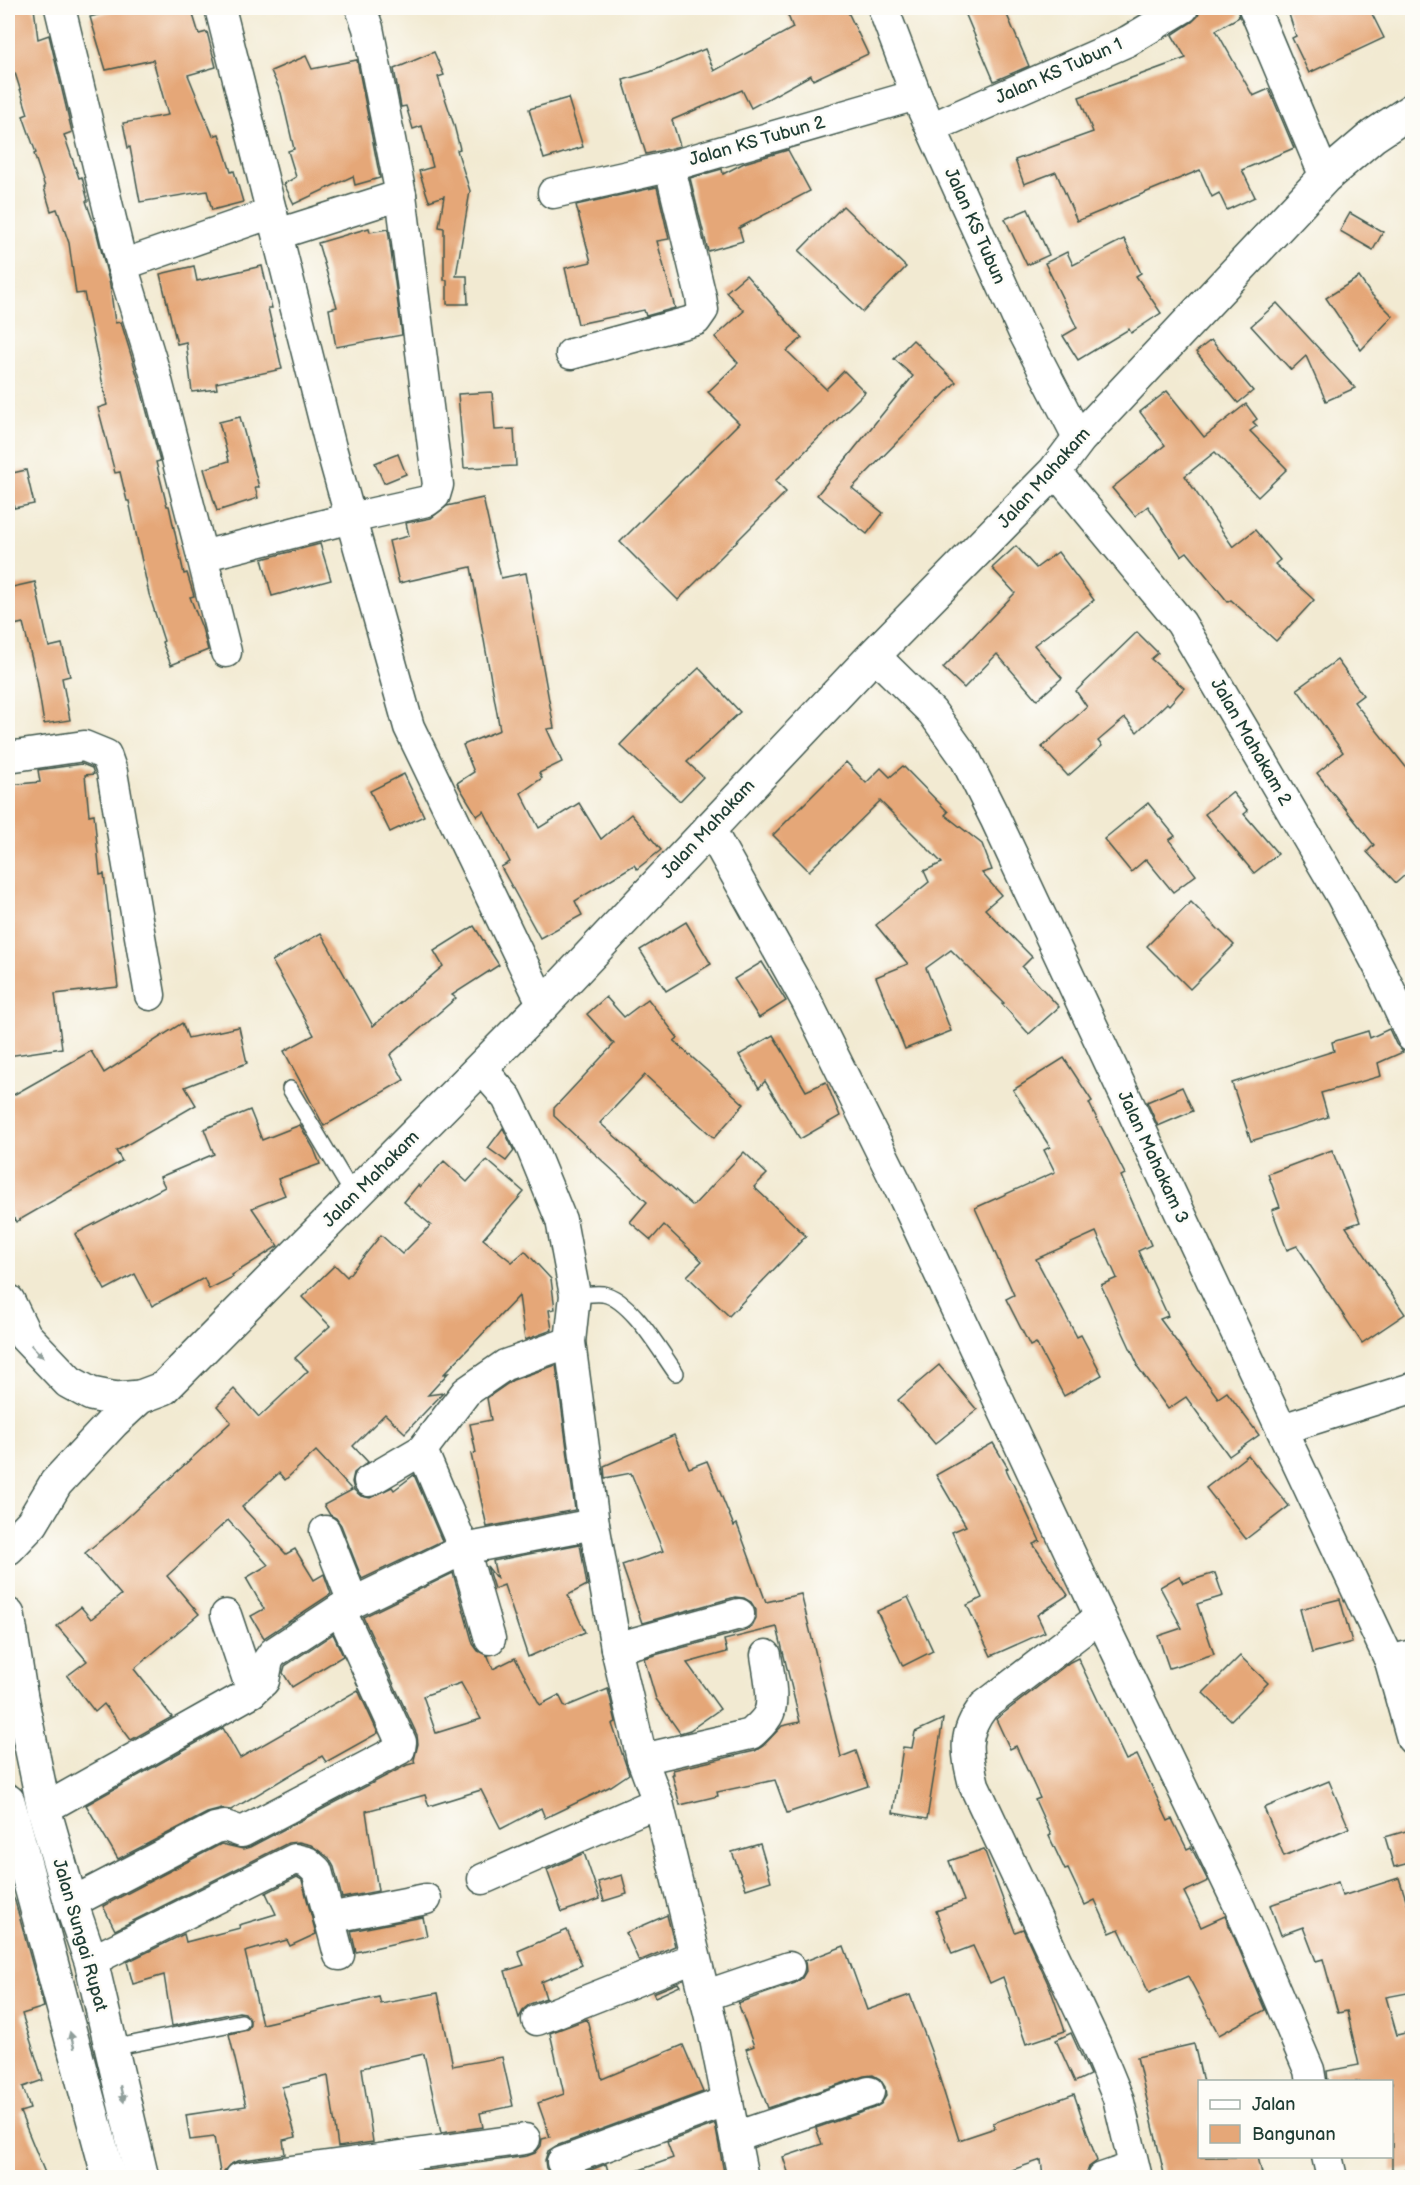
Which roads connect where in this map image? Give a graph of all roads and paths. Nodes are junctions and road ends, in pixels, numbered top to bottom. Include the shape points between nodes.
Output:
1 (60, 8) edge
2 (220, 8) edge
3 (361, 8) edge
4 (883, 8) edge
5 (1183, 8) edge
6 (1254, 8) edge
7 (916, 95) junction
8 (1413, 110) edge
9 (931, 128) junction
10 (668, 167) junction
11 (1325, 177) junction
12 (553, 193) dead end
13 (401, 195) junction
14 (274, 223) junction
15 (122, 265) junction
16 (572, 354) dead end
17 (1079, 439) junction
18 (1055, 471) junction
19 (351, 518) junction
20 (202, 556) junction
21 (226, 652) dead end
22 (874, 655) junction
23 (8, 757) edge
24 (709, 827) junction
25 (150, 994) dead end
26 (543, 1005) junction
27 (1413, 1037) edge
28 (481, 1068) junction
29 (290, 1089) dead end
30 (354, 1196) junction
31 (575, 1295) junction
32 (8, 1301) edge
33 (570, 1342) junction
34 (676, 1373) dead end
35 (1413, 1388) edge
36 (152, 1392) junction
37 (1282, 1429) junction
38 (422, 1450) junction
39 (369, 1482) dead end
40 (594, 1524) junction
41 (325, 1531) dead end
42 (8, 1548) edge
43 (464, 1550) junction
44 (347, 1606) junction
45 (226, 1614) dead end
46 (739, 1614) dead end
47 (8, 1616) edge
48 (1100, 1617) junction
49 (490, 1639) dead end
50 (616, 1648) junction
51 (766, 1655) dead end
52 (1401, 1658) edge
53 (14, 1692) edge
54 (252, 1692) junction
55 (1413, 1739) edge
56 (19, 1744) edge
57 (642, 1759) junction
58 (8, 1801) edge
59 (658, 1802) junction
60 (44, 1809) junction
61 (483, 1879) dead end
62 (426, 1899) dead end
63 (71, 1903) junction
64 (329, 1918) junction
65 (339, 1955) dead end
66 (694, 1958) junction
67 (90, 1961) junction
68 (789, 1967) dead end
69 (704, 1996) junction
70 (537, 2020) dead end
71 (241, 2022) dead end
72 (112, 2048) junction
73 (1311, 2080) edge
74 (869, 2092) dead end
75 (728, 2102) junction
76 (735, 2137) junction
77 (525, 2139) dead end
78 (1327, 2158) edge
79 (562, 2162) dead end
80 (1135, 2172) edge
81 (109, 2178) edge
82 (142, 2178) edge
83 (240, 2178) edge
84 (742, 2178) edge
85 (1102, 2178) edge
86 (1332, 2178) edge

1 - 15 street
2 - 14 street
3 - 13 street
4 - 7 street, Jalan KS Tubun
5 - 9 street, Jalan KS Tubun 1 via 1128,41
6 - 11 street
7 - 9 street, Jalan KS Tubun
7 - 10 street, Jalan KS Tubun 2
8 - 11 street, Jalan Mahakam via 1372,136
9 - 17 street, Jalan KS Tubun via 1023,331
10 - 12 street
10 - 16 street, Jalan KS Tubun 2 via 703,310 696,320
11 - 17 street, Jalan Mahakam
13 - 14 street
13 - 19 street via 438,485 435,495 426,501
14 - 15 street
14 - 19 street
15 - 20 street via 158,384
17 - 18 street, Jalan Mahakam
18 - 22 street, Jalan Mahakam
18 - 27 street, Jalan Mahakam 2 via 1181,623 1341,897
19 - 20 street
19 - 26 street via 409,727
20 - 21 street
22 - 24 street, Jalan Mahakam
22 - 37 street, Jalan Mahakam 3 via 932,712 965,758
23 - 25 street via 84,746 106,755
24 - 26 street, Jalan Mahakam
24 - 48 street via 807,1002 905,1200
26 - 28 street, Jalan Mahakam
28 - 30 street, Jalan Mahakam
28 - 31 street via 507,1098 532,1149 561,1220
29 - 30 lane
30 - 36 street, Jalan Mahakam
31 - 33 street
31 - 34 lane via 604,1294 619,1301 639,1321
32 -> 36 street via 25,1336 69,1382 91,1395 116,1399
33 - 38 street via 515,1359 465,1392
33 - 40 street
35 - 37 street
36 - 42 street, Jalan Mahakam via 149,1412 62,1508 32,1523
37 - 52 street, Jalan Mahakam 3
38 - 39 street
38 - 43 street
40 - 43 street
40 - 50 street
41 - 44 street
43 - 44 street
43 - 49 street
44 - 54 street via 273,1653 264,1681
44 - 63 street via 401,1742 400,1749 242,1832 225,1826 215,1828
45 - 54 street
46 - 50 street
47 - 53 street, Jalan Sungai Rupat
48 - 73 street via 1240,1908
48 - 80 street via 984,1706 968,1732 967,1756 974,1785 1119,2098
50 - 57 street
51 - 57 street via 769,1713 751,1734
52 - 55 street, Jalan Mahakam 3
53 - 56 street, Jalan Sungai Rupat
54 - 60 street
56 - 60 street, Jalan Sungai Rupat
57 - 59 street
81 -> 58 street, Jalan Sungai Rupat
59 - 61 street
59 - 66 street
60 - 63 street, Jalan Sungai Rupat
62 - 64 street
63 - 67 street, Jalan Sungai Rupat
64 - 65 street
64 - 67 street via 317,1871 295,1859
66 - 69 street
66 - 70 street
67 - 72 street, Jalan Sungai Rupat
68 - 69 street
69 - 75 street
71 - 72 lane
72 -> 82 street, Jalan Sungai Rupat
74 - 76 street
75 - 76 street
75 - 79 street
76 - 84 street
77 - 83 street
78 - 86 street
80 - 85 street

